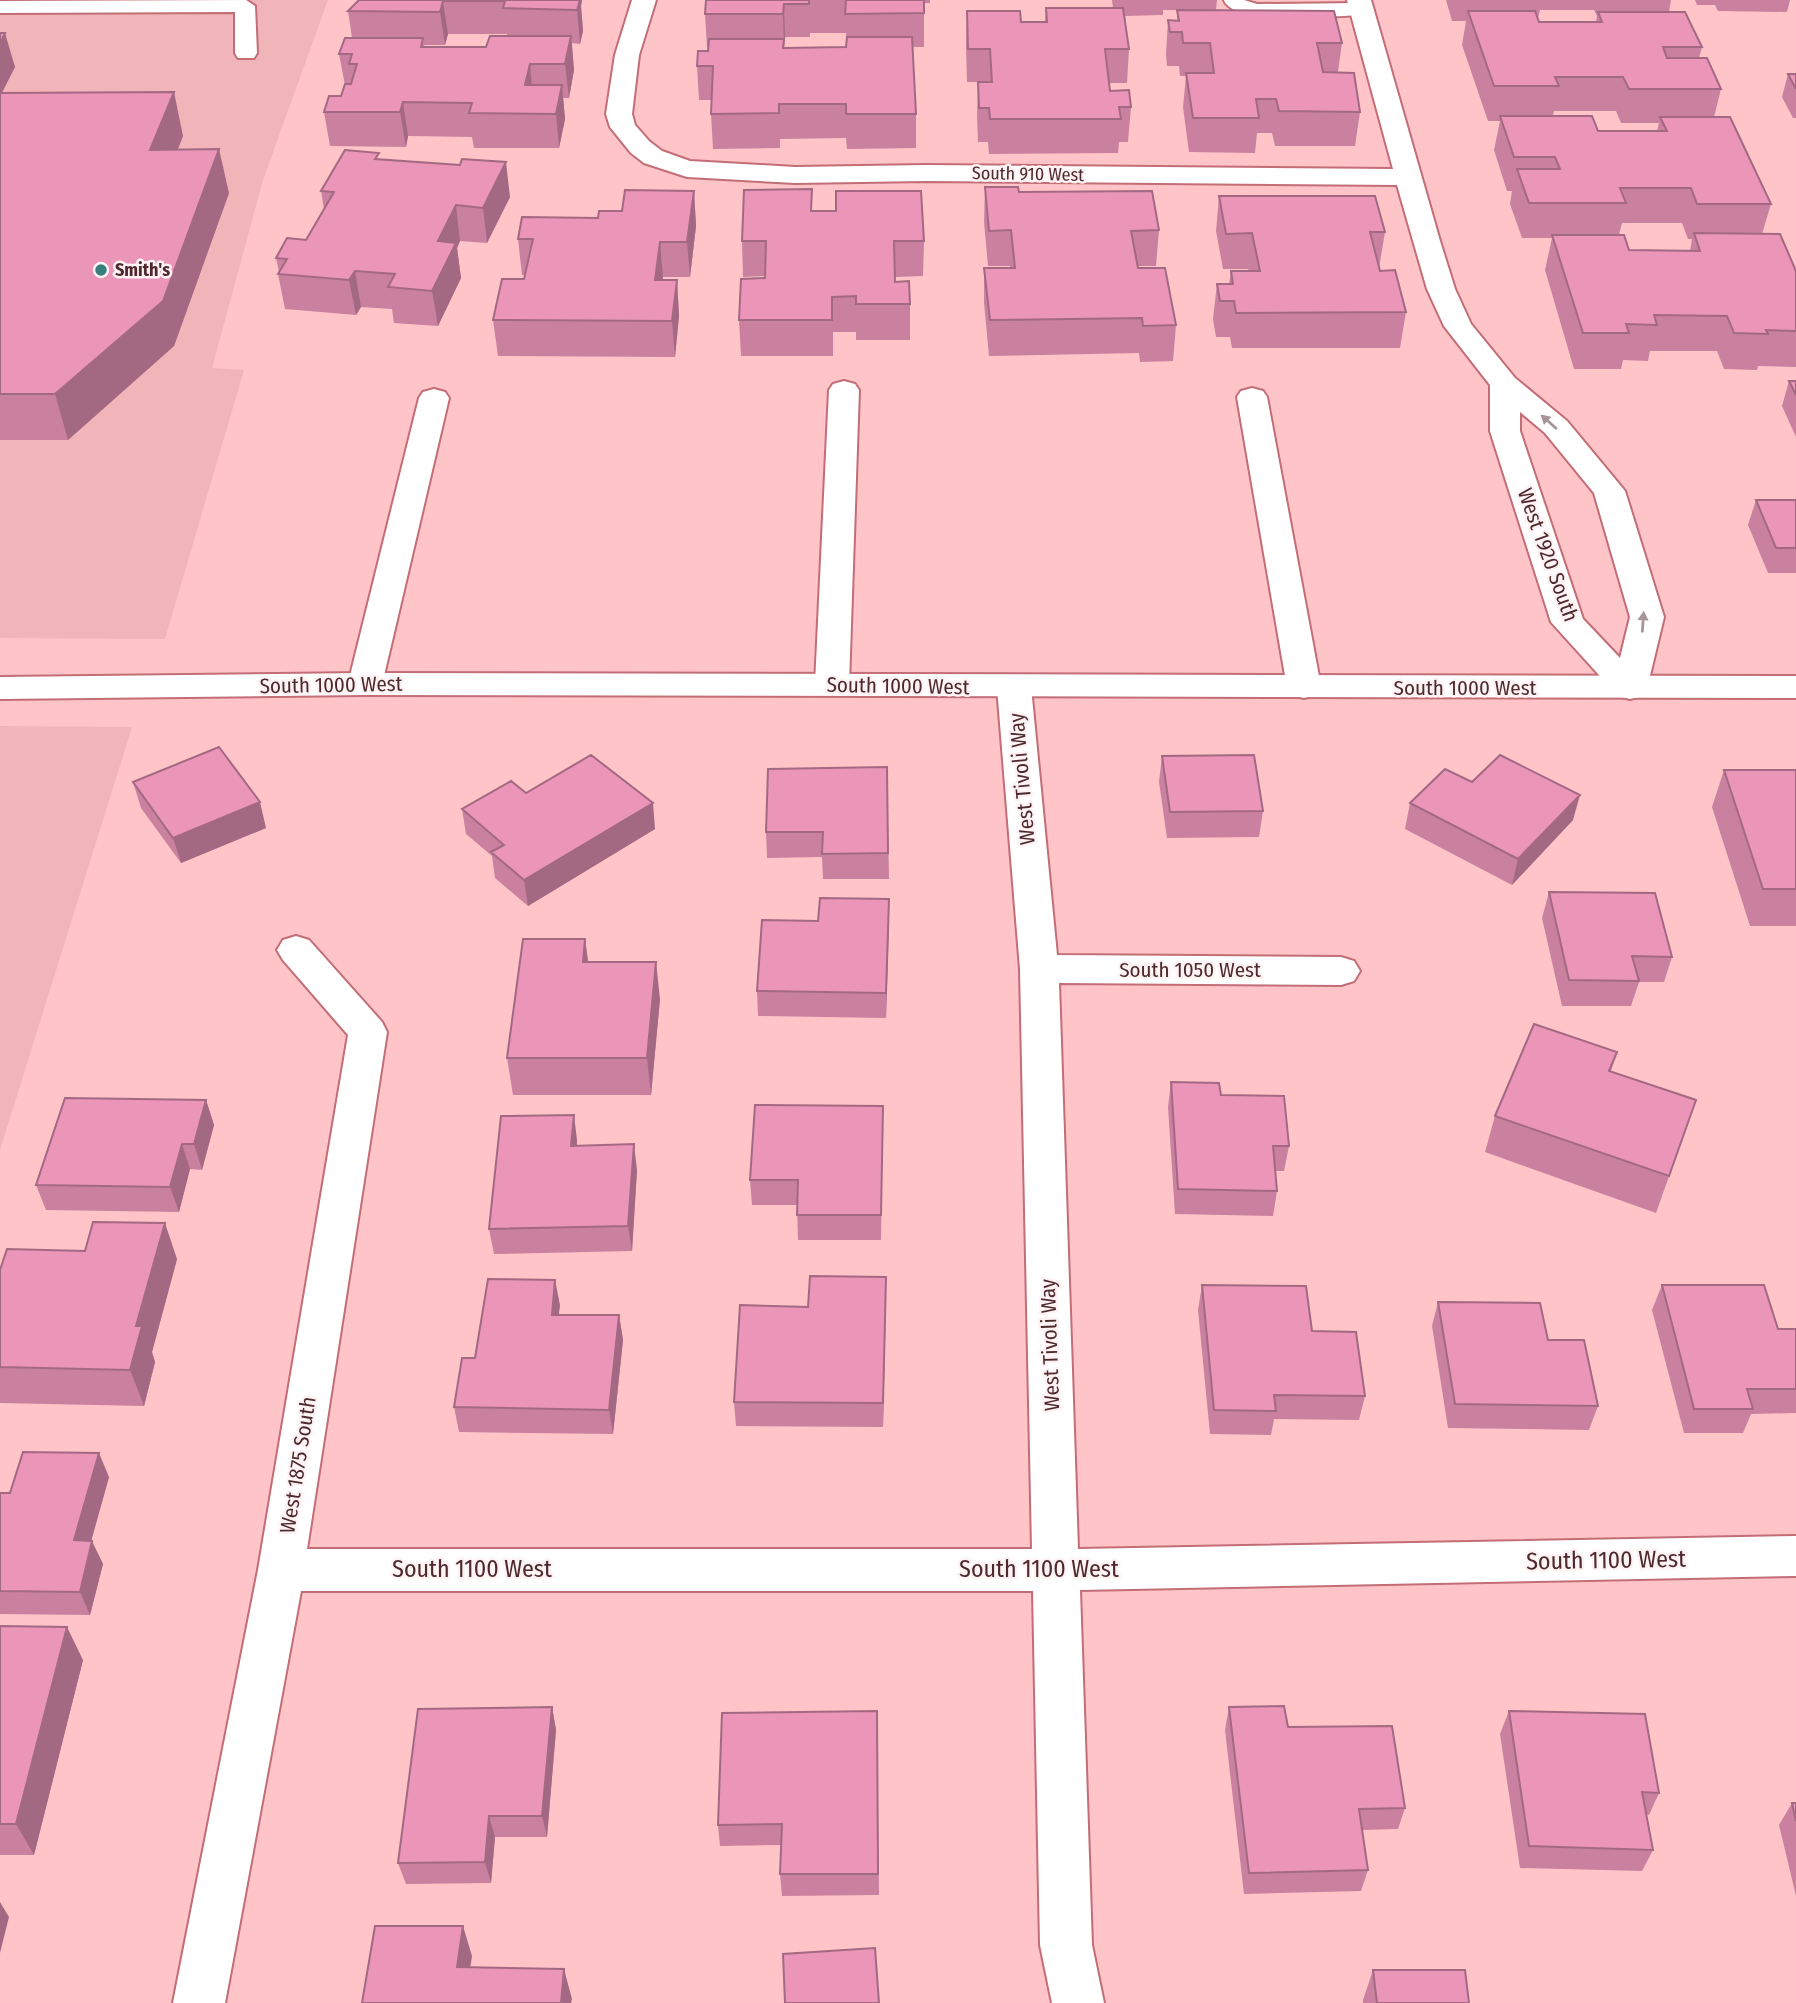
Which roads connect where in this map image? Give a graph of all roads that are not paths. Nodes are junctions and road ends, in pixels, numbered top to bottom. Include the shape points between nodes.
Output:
1 (644, 0) edge
2 (1234, 0) edge
3 (245, 3) edge
4 (1360, 5) edge
5 (0, 7) edge
6 (246, 53) dead end
7 (1406, 177) junction
8 (1505, 384) junction
9 (844, 390) dead end
10 (1252, 397) dead end
11 (434, 398) dead end
12 (365, 684) junction
13 (832, 684) junction
14 (1796, 687) edge
15 (0, 688) edge
16 (1014, 688) junction
17 (1304, 688) junction
18 (1630, 688) junction
19 (296, 950) dead end
20 (1039, 969) junction
21 (1342, 971) dead end
22 (1796, 1556) edge
23 (281, 1570) junction
24 (1057, 1570) junction
25 (200, 2003) edge
26 (1078, 2003) edge

1 - 7 street, South 910 West via 627,55 619,114 632,139 653,157 687,169 794,175
2 - 4 lane via 1234,4 1257,10
3 - 5 lane
3 - 6 lane
4 - 7 street
7 - 8 street via 1441,289 1458,326
8 - 18 street, West 1920 South via 1505,431 1567,622
18 -> 8 street via 1647,617 1609,491 1556,427
9 - 13 street
10 - 17 street
11 - 12 street
12 - 13 street, South 1000 West
12 - 15 street, South 1000 West
13 - 16 street, South 1000 West
14 - 18 street, South 1000 West
16 - 17 street, South 1000 West
16 - 20 street, West Tivoli Way
17 - 18 street, South 1000 West
19 - 23 street, West 1875 South via 368,1032
20 - 21 street, South 1050 West
20 - 24 street, West Tivoli Way
22 - 24 street, South 1100 West
23 - 24 street, South 1100 West
23 - 25 street, West 1875 South
24 - 26 street, West Tivoli Way via 1066,1945

